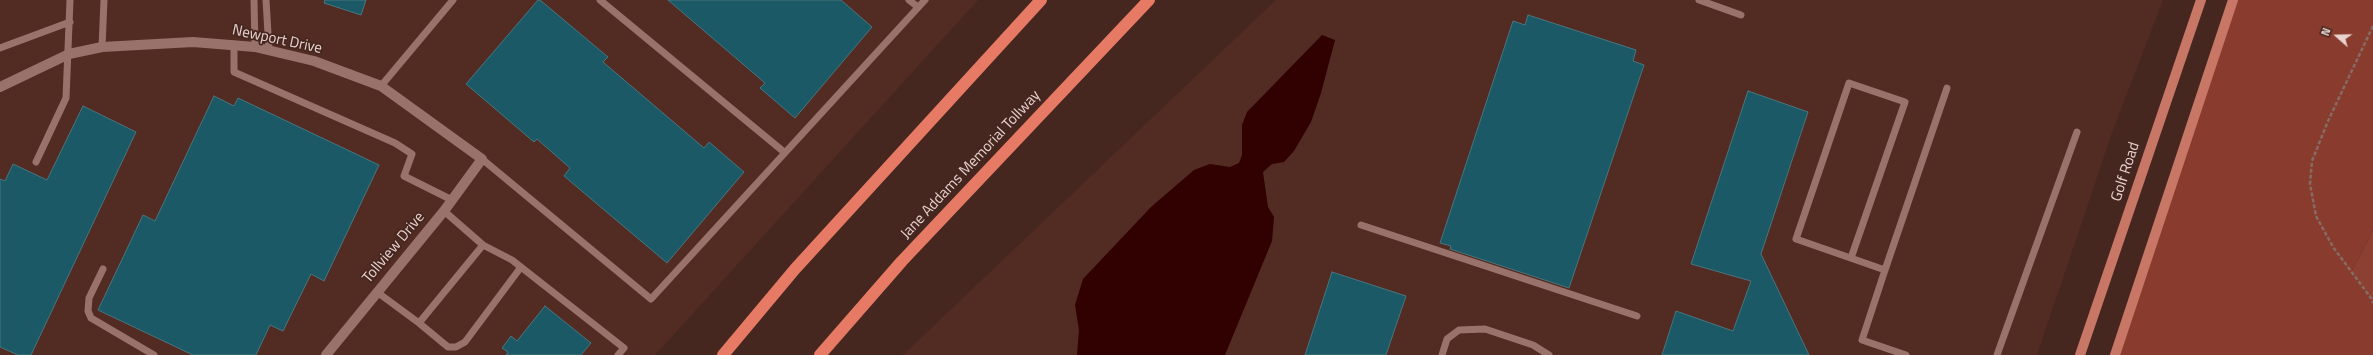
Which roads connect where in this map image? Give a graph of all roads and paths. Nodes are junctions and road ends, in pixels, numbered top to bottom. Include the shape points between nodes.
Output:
1 (70, 0) edge
2 (104, 0) edge
3 (254, 0) edge
4 (266, 0) edge
5 (453, 0) edge
6 (600, 0) edge
7 (909, 0) edge
8 (925, 0) edge
9 (1041, 0) edge
10 (1149, 0) edge
11 (1699, 0) edge
12 (2201, 0) edge
13 (2233, 0) edge
14 (918, 7) junction
15 (1741, 16) dead end
16 (70, 22) junction
17 (2373, 26) edge
18 (234, 44) junction
19 (102, 47) junction
20 (254, 47) junction
21 (0, 48) edge
22 (269, 50) junction
23 (69, 54) junction
24 (0, 86) edge
25 (381, 86) junction
26 (1947, 88) dead end
27 (2077, 132) dead end
28 (784, 152) junction
29 (482, 159) junction
30 (36, 162) dead end
31 (452, 200) junction
32 (444, 211) junction
33 (1361, 225) dead end
34 (483, 245) junction
35 (1851, 258) junction
36 (521, 267) junction
37 (103, 269) dead end
38 (1885, 270) junction
39 (377, 292) junction
40 (2373, 303) edge
41 (1637, 316) dead end
42 (419, 322) junction
43 (154, 355) edge
44 (326, 355) edge
45 (618, 355) edge
46 (723, 355) edge
47 (820, 355) edge
48 (1442, 355) edge
49 (1549, 355) edge
50 (1906, 355) edge
51 (1997, 355) edge
52 (2080, 355) edge
53 (2115, 355) edge

1 - 16 lane
2 - 19 lane
3 - 20 lane
4 - 22 lane
5 - 25 lane
6 - 28 lane
7 - 14 lane
8 - 14 lane
9 - 46 highway via 795,269
10 - 47 highway, Jane Addams Memorial Tollway via 902,261
11 - 15 lane
12 - 52 main road, Golf Road
13 - 53 main road
14 - 28 lane
16 - 21 lane
16 - 23 lane
17 - 40 path via 2312,161 2310,184 2316,216 2333,247
18 - 19 street, Newport Drive via 193,42
18 - 20 street, Newport Drive
18 - 31 lane via 234,72 395,143 412,154 404,176
19 - 23 street, Newport Drive
20 - 22 street, Newport Drive
22 - 25 street, Newport Drive via 314,61
23 - 24 street, Newport Drive
23 - 30 lane via 66,98
25 - 29 street, Newport Drive
26 - 38 lane
27 - 51 lane
28 - 29 lane via 651,299
29 - 31 street, Tollview Drive
31 - 32 street, Tollview Drive
32 - 34 lane
32 - 39 street, Tollview Drive
33 - 41 lane
34 - 36 lane
34 - 42 lane
35 - 35 lane via 1796,239 1849,83 1904,102
35 - 38 lane
36 - 42 lane via 465,342 460,345 448,347
36 - 45 lane via 624,348
37 - 43 lane via 89,298 88,311 91,318
38 - 50 lane via 1862,340
39 - 42 lane
39 - 44 street, Tollview Drive
48 - 49 lane via 1447,340 1459,330 1485,329 1533,345

